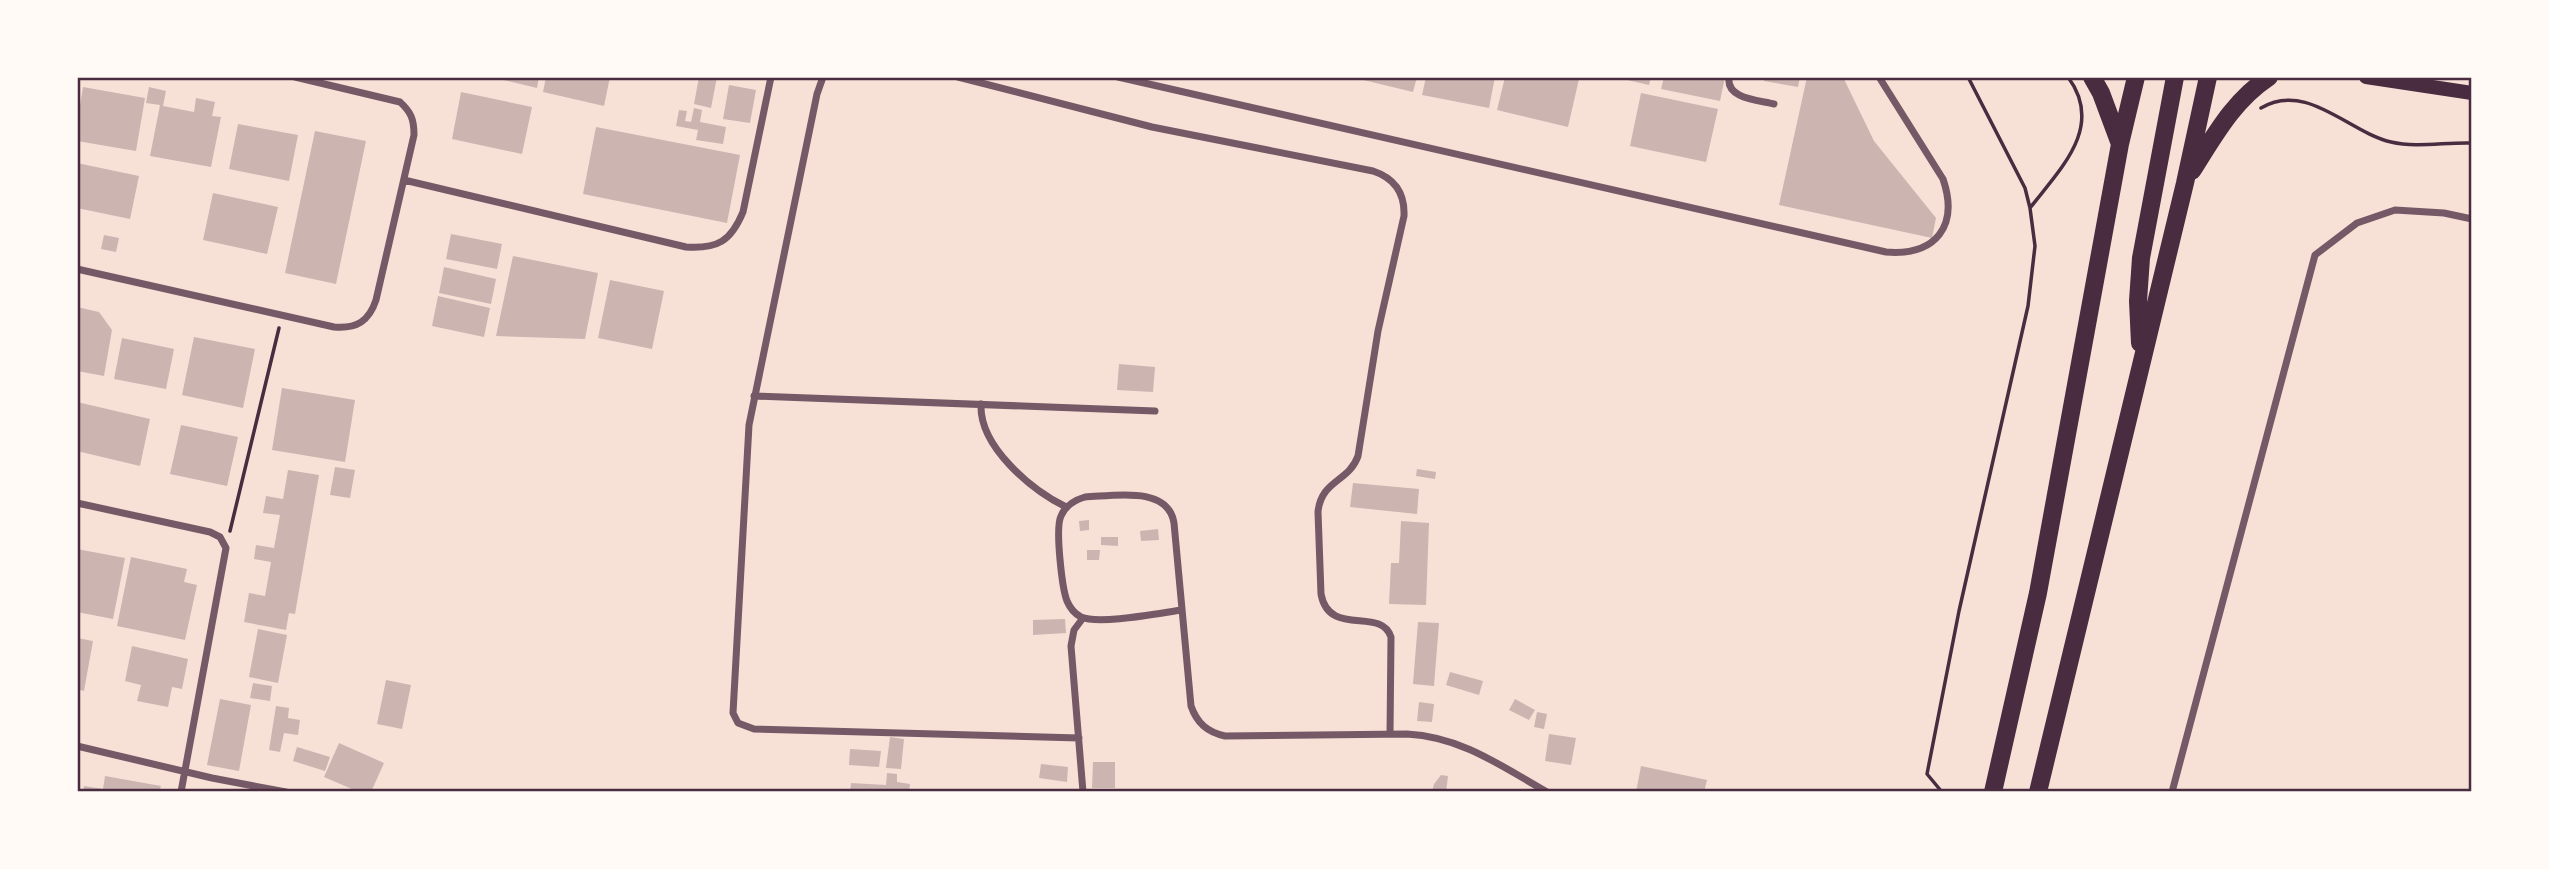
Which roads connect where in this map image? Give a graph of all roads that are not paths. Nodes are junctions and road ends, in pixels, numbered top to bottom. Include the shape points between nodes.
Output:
1 (295, 77) edge
2 (771, 77) edge
3 (823, 77) edge
4 (958, 77) edge
5 (1118, 77) edge
6 (1728, 77) edge
7 (1879, 77) edge
8 (2092, 77) edge
9 (2136, 77) edge
10 (2175, 77) edge
11 (2208, 77) edge
12 (2269, 77) edge
13 (2366, 77) edge
14 (2472, 93) edge
15 (1774, 104) dead end
16 (2120, 144) junction
17 (404, 180) junction
18 (2185, 183) junction
19 (2472, 219) edge
20 (77, 269) edge
21 (2141, 364) junction
22 (754, 396) junction
23 (981, 404) junction
24 (1154, 411) dead end
25 (77, 503) edge
26 (1066, 508) junction
27 (1182, 610) junction
28 (1083, 618) junction
29 (1390, 734) junction
30 (1079, 738) junction
31 (77, 746) edge
32 (185, 771) junction
33 (257, 789) edge
34 (181, 792) edge
35 (286, 792) edge
36 (1083, 792) edge
37 (1547, 792) edge
38 (1993, 792) edge
39 (2038, 792) edge
40 (2172, 792) edge

1 - 17 street via 388,98 410,111 414,135
2 - 17 street via 743,212 736,229 706,248
3 - 22 street
4 - 29 street via 1152,127 1373,172 1396,186 1404,200 1404,216 1378,331 1358,456 1352,469 1326,488 1318,512 1325,607 1342,619 1380,624 1391,637
5 - 7 street via 1902,254 1934,242 1949,212 1948,195 1943,179
6 - 15 street via 1733,93
8 - 16 main road
9 - 16 main road
10 - 21 main road via 2141,258
11 - 18 main road
12 - 18 main road via 2230,111
13 - 14 main road
16 - 38 main road via 2038,593
17 - 20 street via 372,313 349,328
18 - 21 main road
19 - 40 street via 2395,210 2357,223 2315,255
21 - 39 main road
22 - 23 street
22 - 30 street via 732,708 738,723 754,729
23 - 24 street
23 - 26 street via 984,427 1011,466 1035,489
25 - 32 street via 210,532 224,542 227,553
26 - 27 street via 1085,497 1140,496 1168,506 1174,523
26 - 28 street via 1058,527 1066,598
27 - 28 street
27 - 29 street via 1191,706 1210,732 1225,736
28 - 30 street via 1074,630 1071,646
29 - 37 street via 1452,741
30 - 36 street
31 - 32 street
32 - 33 street
32 - 34 street
33 - 35 street

